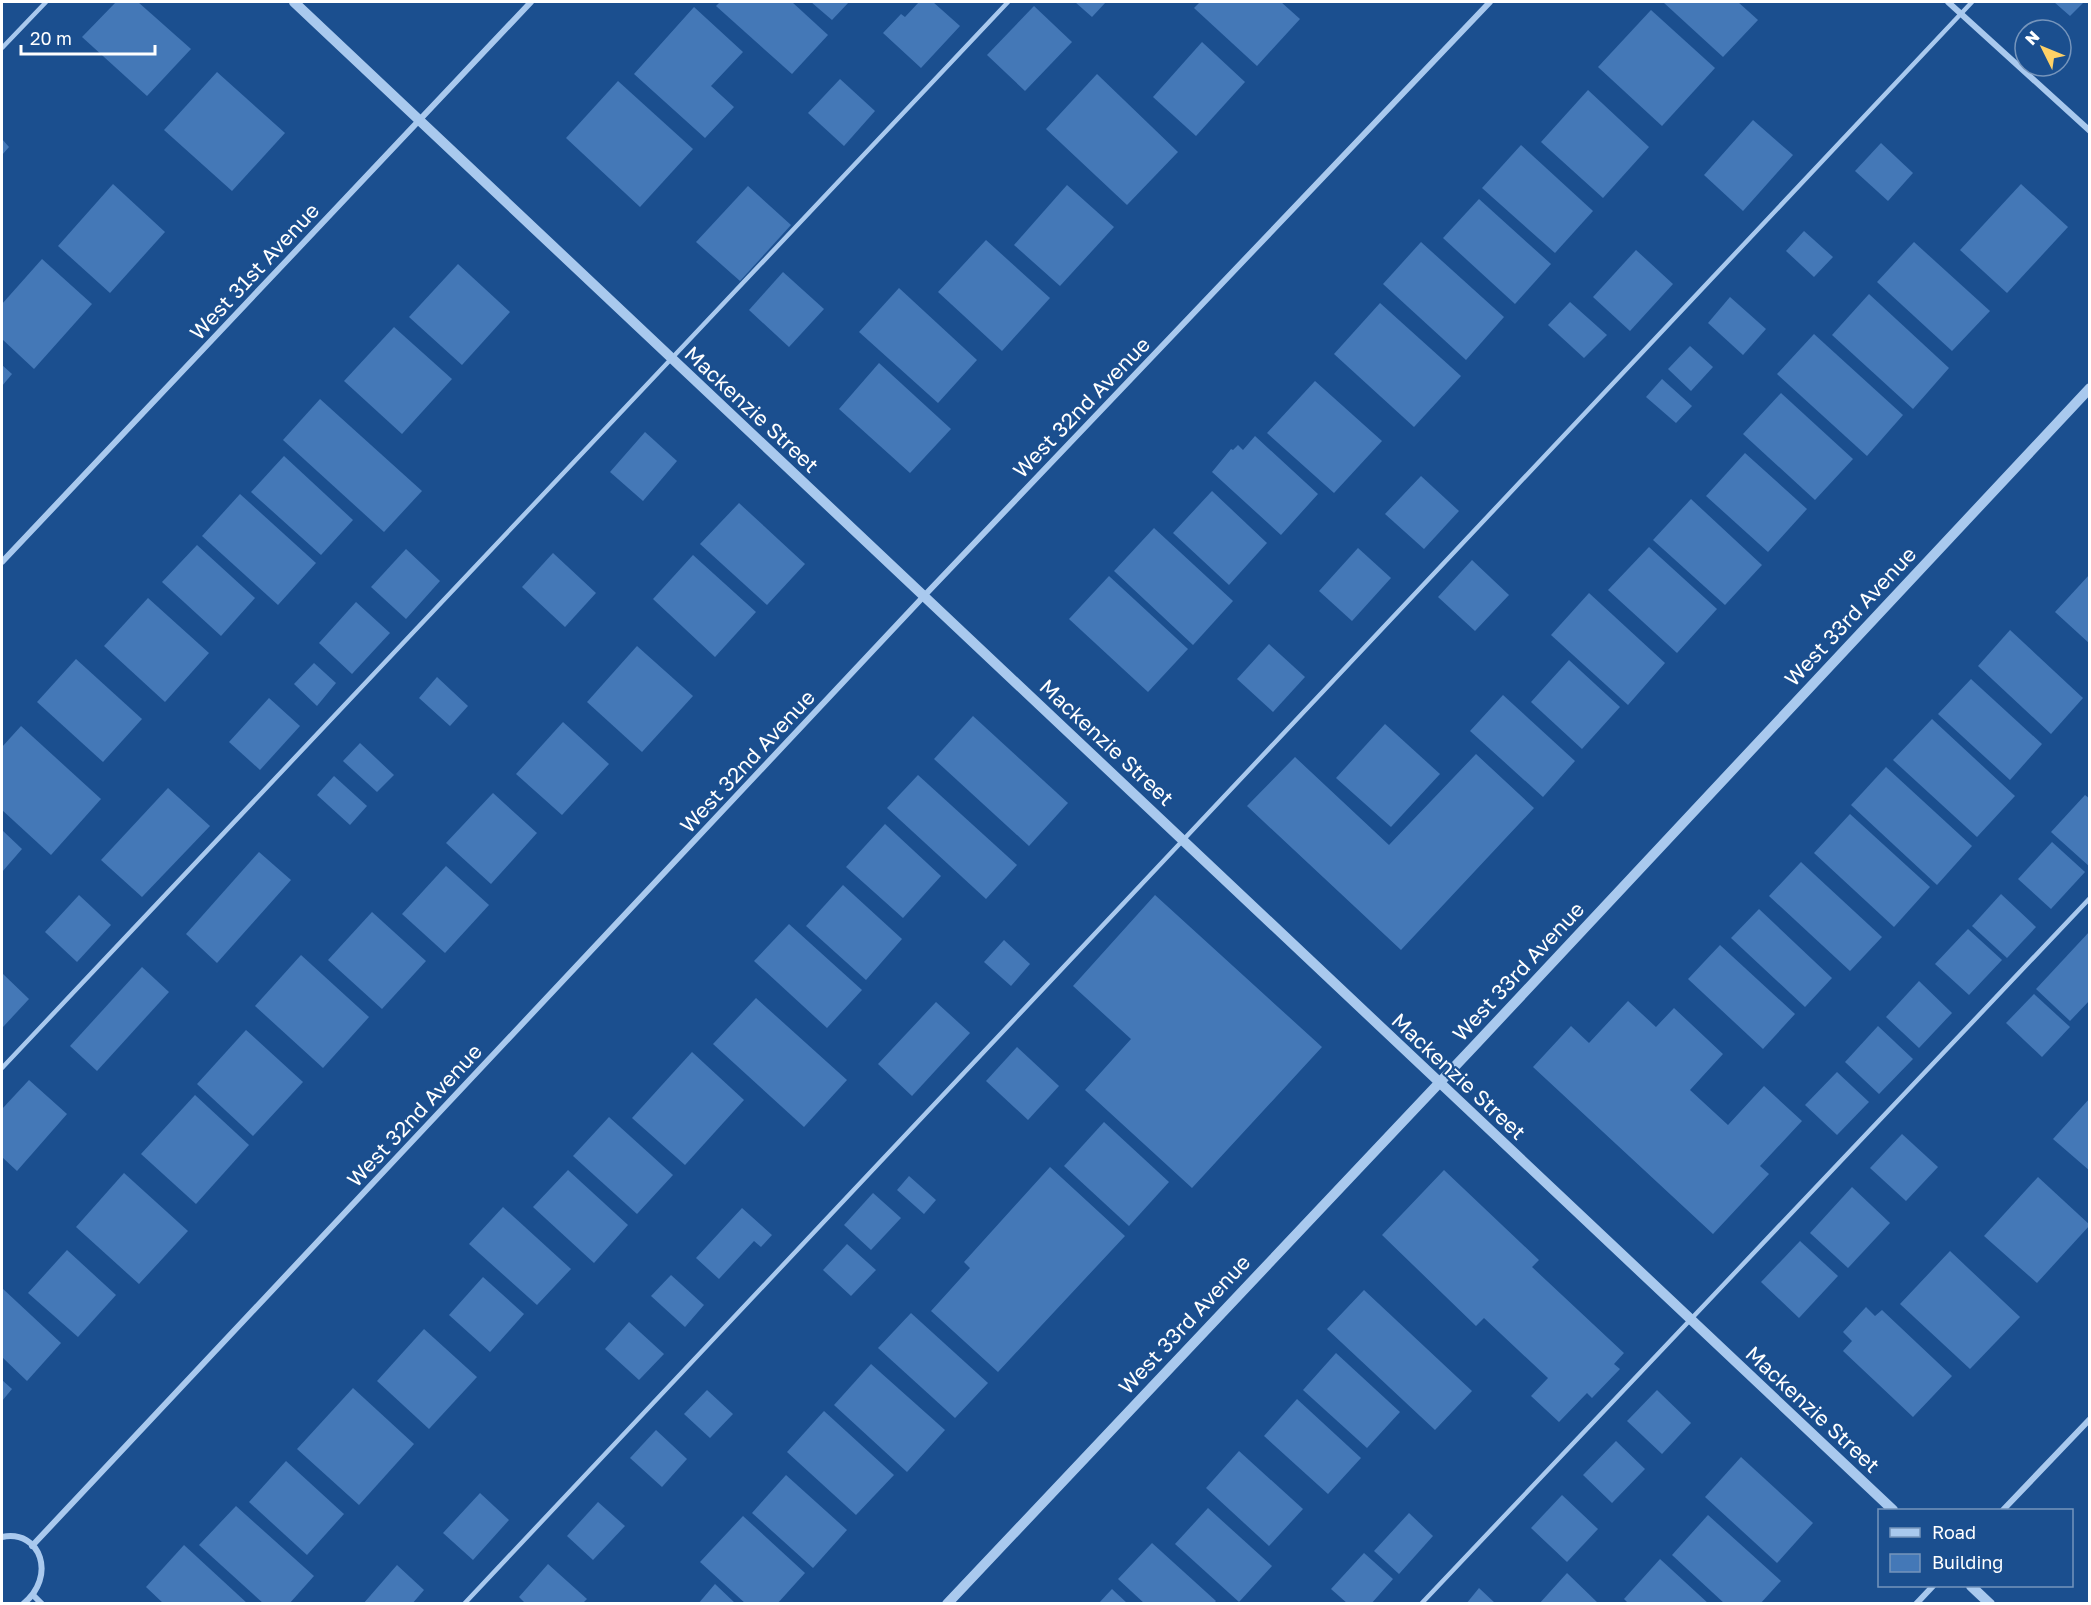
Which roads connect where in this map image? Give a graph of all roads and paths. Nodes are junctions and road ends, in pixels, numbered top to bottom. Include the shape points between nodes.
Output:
1 (46, 2) edge
2 (294, 2) edge
3 (531, 2) edge
4 (1008, 2) edge
5 (1490, 2) edge
6 (1948, 2) edge
7 (1972, 2) edge
8 (1961, 13) junction
9 (2, 48) edge
10 (418, 121) junction
11 (2090, 131) edge
12 (670, 359) junction
13 (2090, 388) edge
14 (2, 562) edge
15 (924, 596) junction
16 (1183, 841) junction
17 (2090, 898) edge
18 (2, 1068) edge
19 (1438, 1084) junction
20 (1690, 1320) junction
21 (2090, 1419) edge
22 (1892, 1509) edge
23 (2004, 1509) edge
24 (2, 1537) edge
25 (32, 1546) junction
26 (1932, 1587) edge
27 (1972, 1587) edge
28 (33, 1596) junction
29 (23, 1604) edge
30 (42, 1604) edge
31 (464, 1604) edge
32 (947, 1604) edge
33 (1421, 1604) edge
34 (1916, 1604) edge
35 (1990, 1604) edge

1 - 9 lane
2 - 10 street, Mackenzie Street
3 - 10 street, West 31st Avenue
4 - 12 lane
5 - 15 street, West 32nd Avenue
6 - 8 street
7 - 8 lane
8 - 11 street
8 - 16 lane
10 - 12 street, Mackenzie Street
10 - 14 street, West 31st Avenue
12 - 15 street, Mackenzie Street
12 - 18 lane
13 - 19 street, West 33rd Avenue
15 - 16 street, Mackenzie Street
15 - 25 street, West 32nd Avenue
16 - 19 street, Mackenzie Street
16 - 31 lane
17 - 20 lane
19 - 20 street, Mackenzie Street
19 - 32 street, West 33rd Avenue
20 - 22 street, Mackenzie Street
20 - 33 lane
21 - 23 street
24 - 25 street via 21,1538
25 - 28 street via 43,1571
26 - 34 street
27 - 35 street
28 - 29 street
28 - 30 street

